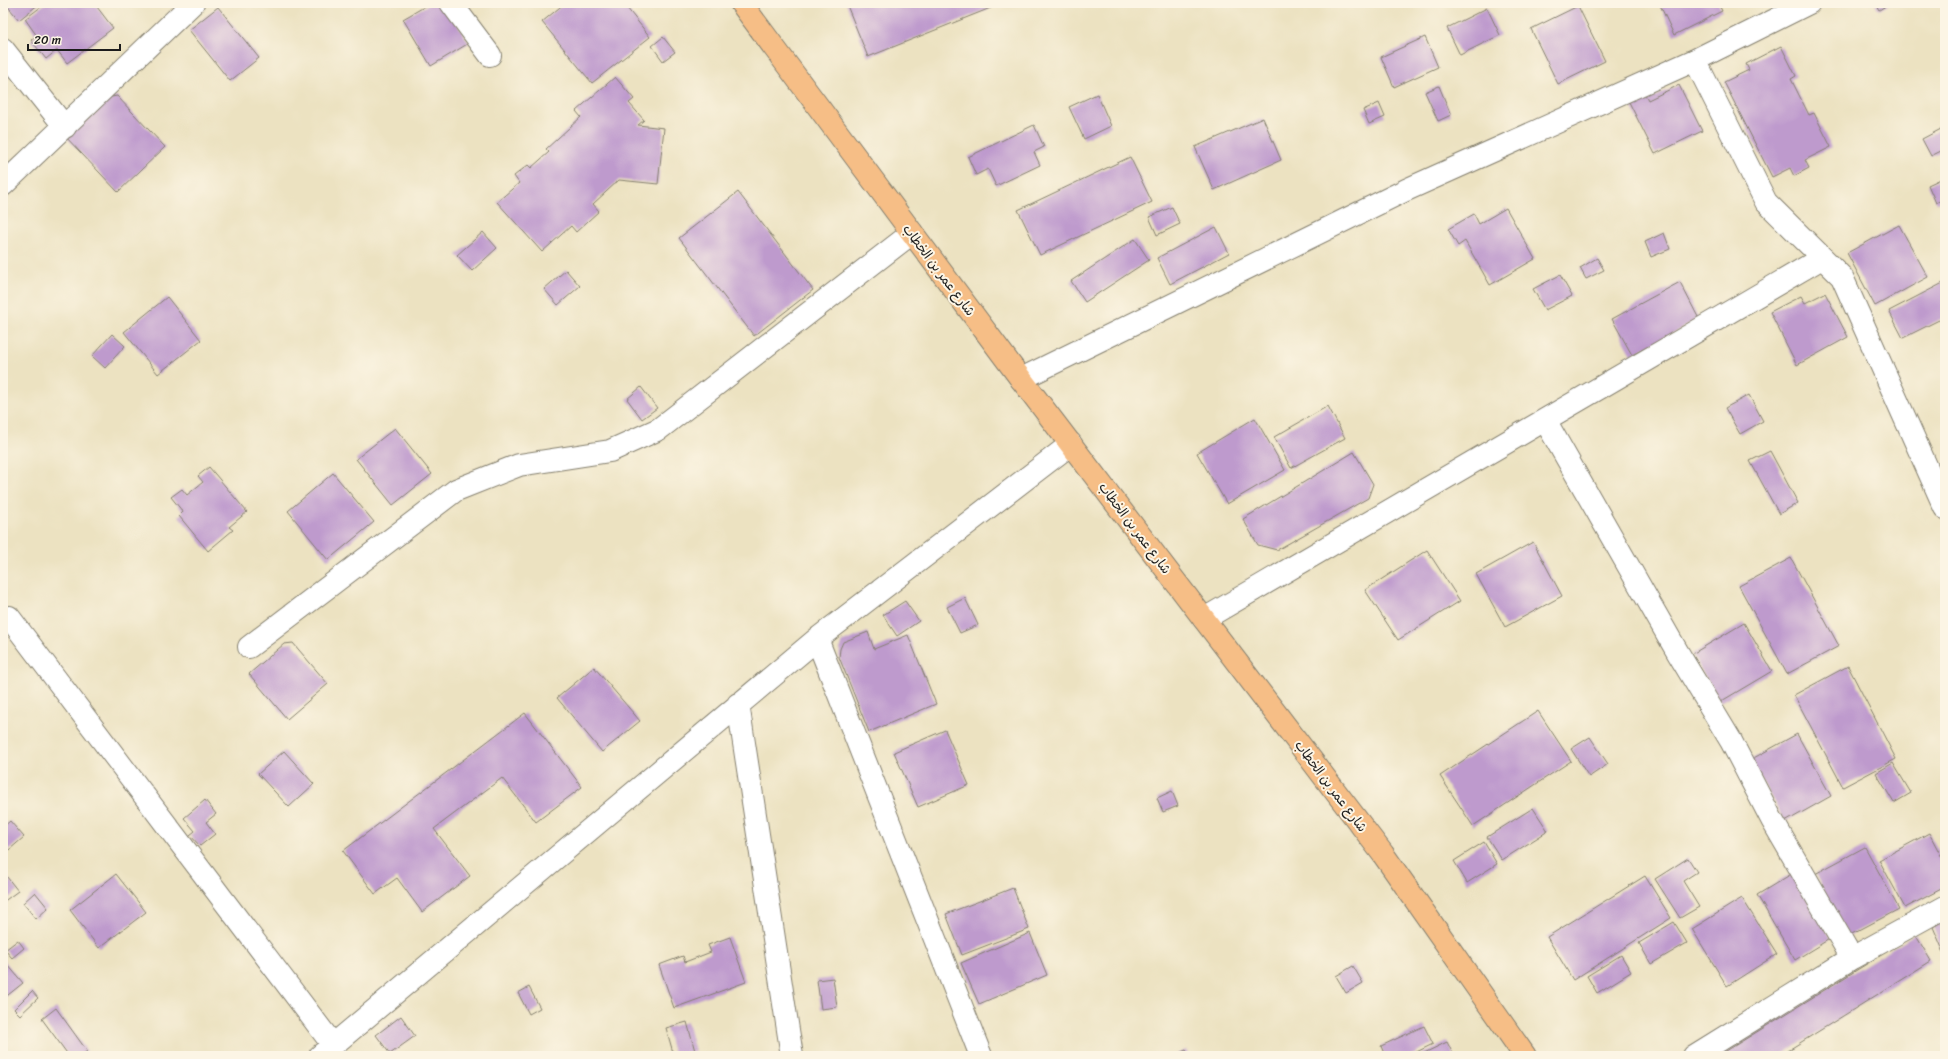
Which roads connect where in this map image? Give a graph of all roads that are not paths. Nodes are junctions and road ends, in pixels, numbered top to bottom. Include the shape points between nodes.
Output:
1 (193, 3) edge
2 (452, 3) edge
3 (741, 3) edge
4 (1809, 3) edge
5 (3, 49) edge
6 (490, 55) dead end
7 (1695, 60) junction
8 (65, 126) junction
9 (3, 185) edge
10 (912, 233) junction
11 (1822, 258) junction
12 (1021, 379) junction
13 (1546, 420) junction
14 (1071, 444) junction
15 (1945, 508) edge
16 (9, 617) dead end
17 (1204, 619) junction
18 (817, 639) junction
19 (248, 647) dead end
20 (738, 704) junction
21 (1945, 907) edge
22 (1852, 958) junction
23 (326, 1050) edge
24 (792, 1056) edge
25 (981, 1056) edge
26 (1525, 1056) edge
27 (1694, 1056) edge

1 - 8 lane
2 - 6 lane
3 - 10 main road, شارع عمر بن الخطاب
4 - 7 lane
5 - 8 lane
7 - 11 lane via 1766,202
7 - 12 lane via 1406,190
8 - 9 lane
10 - 12 main road, شارع عمر بن الخطاب
10 - 19 lane via 658,429 610,451 519,465 456,490
11 - 13 lane
11 - 15 lane via 1842,277
12 - 14 main road, شارع عمر بن الخطاب
13 - 17 lane
13 - 22 lane via 1731,741 1772,820
14 - 17 main road, شارع عمر بن الخطاب
14 - 18 lane
16 - 23 lane
17 - 26 main road, شارع عمر بن الخطاب via 1383,854
18 - 20 lane
18 - 25 lane
20 - 23 lane
20 - 24 lane
21 - 22 lane
22 - 27 lane

